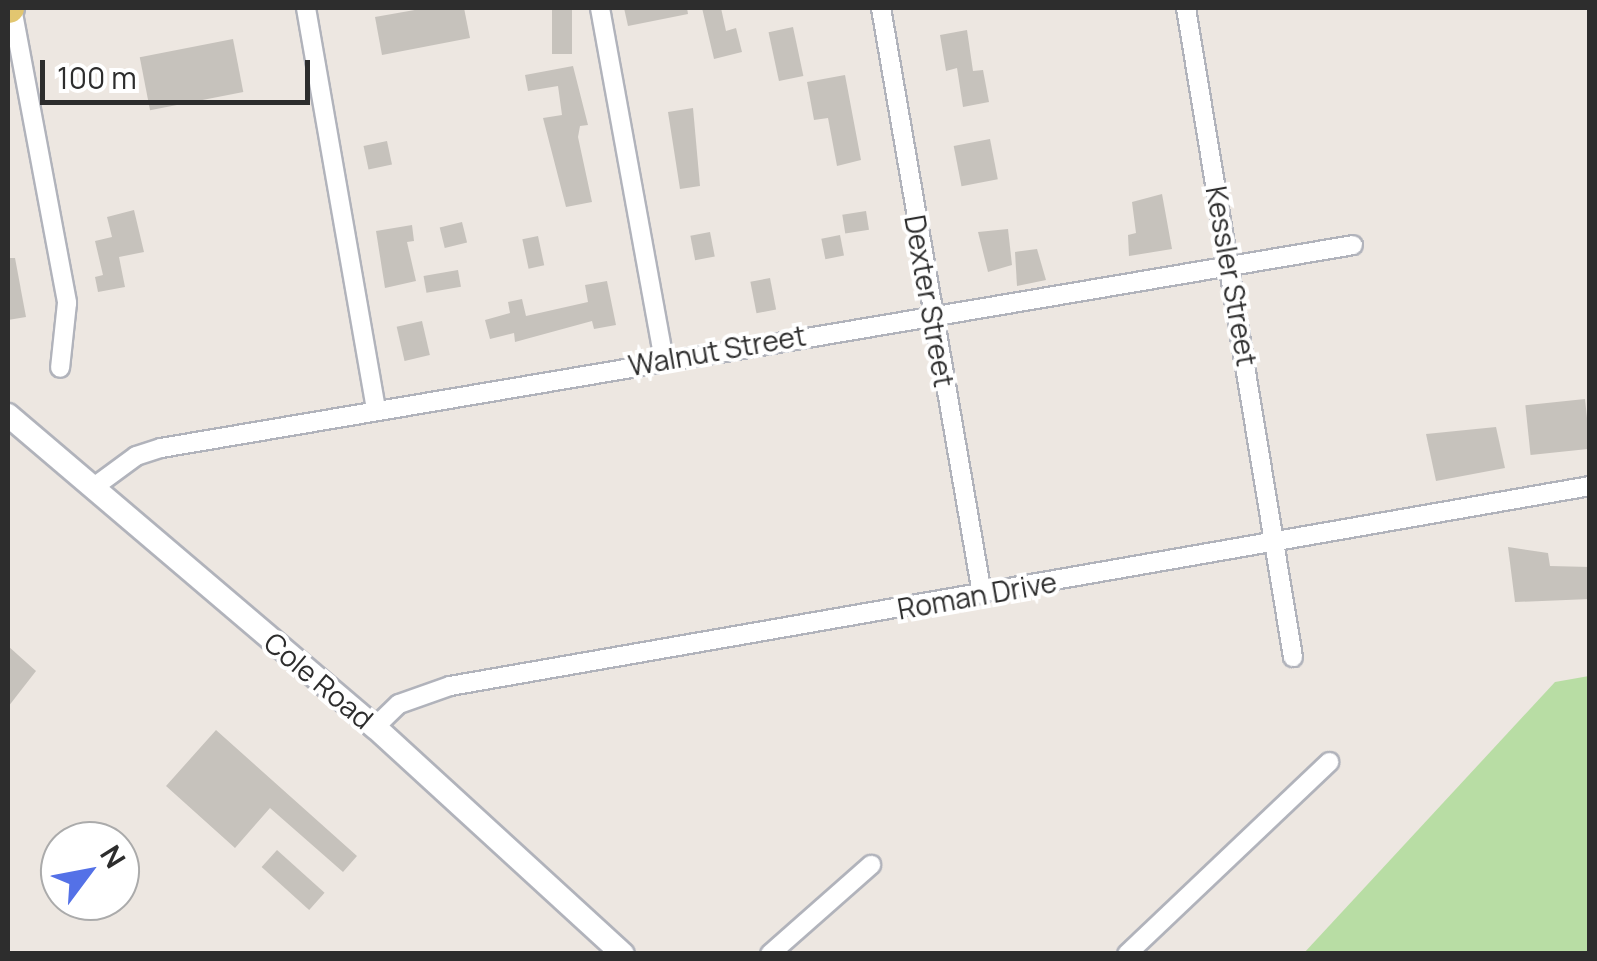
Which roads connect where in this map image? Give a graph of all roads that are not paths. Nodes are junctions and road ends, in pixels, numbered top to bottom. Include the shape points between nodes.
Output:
1 (10, 8) edge
2 (306, 8) edge
3 (600, 8) edge
4 (881, 8) edge
5 (1186, 8) edge
6 (1353, 245) dead end
7 (1230, 262) junction
8 (931, 312) junction
9 (664, 359) junction
10 (60, 368) dead end
11 (376, 410) junction
12 (8, 415) edge
13 (1590, 486) edge
14 (94, 487) junction
15 (1278, 544) junction
16 (982, 594) junction
17 (1293, 657) dead end
18 (375, 727) junction
19 (1329, 762) dead end
20 (870, 864) dead end
21 (624, 954) edge
22 (770, 954) edge
23 (1127, 954) edge

1 - 10 street via 67,303
2 - 11 street
3 - 9 street
4 - 8 street, Dexter Street
5 - 7 street, Kessler Street
6 - 7 street, Walnut Street
7 - 8 street, Walnut Street
7 - 15 street, Kessler Street
8 - 9 street, Walnut Street
8 - 16 street, Dexter Street
9 - 11 street, Walnut Street
11 - 14 street, Walnut Street via 161,448 114,469
12 - 14 street, Cole Road
13 - 15 street, Roman Drive
14 - 18 street, Cole Road
15 - 16 street, Roman Drive
15 - 17 street, Kessler Street
16 - 18 street, Roman Drive via 450,686 399,704
18 - 21 street, Cole Road
19 - 23 street
20 - 22 street

